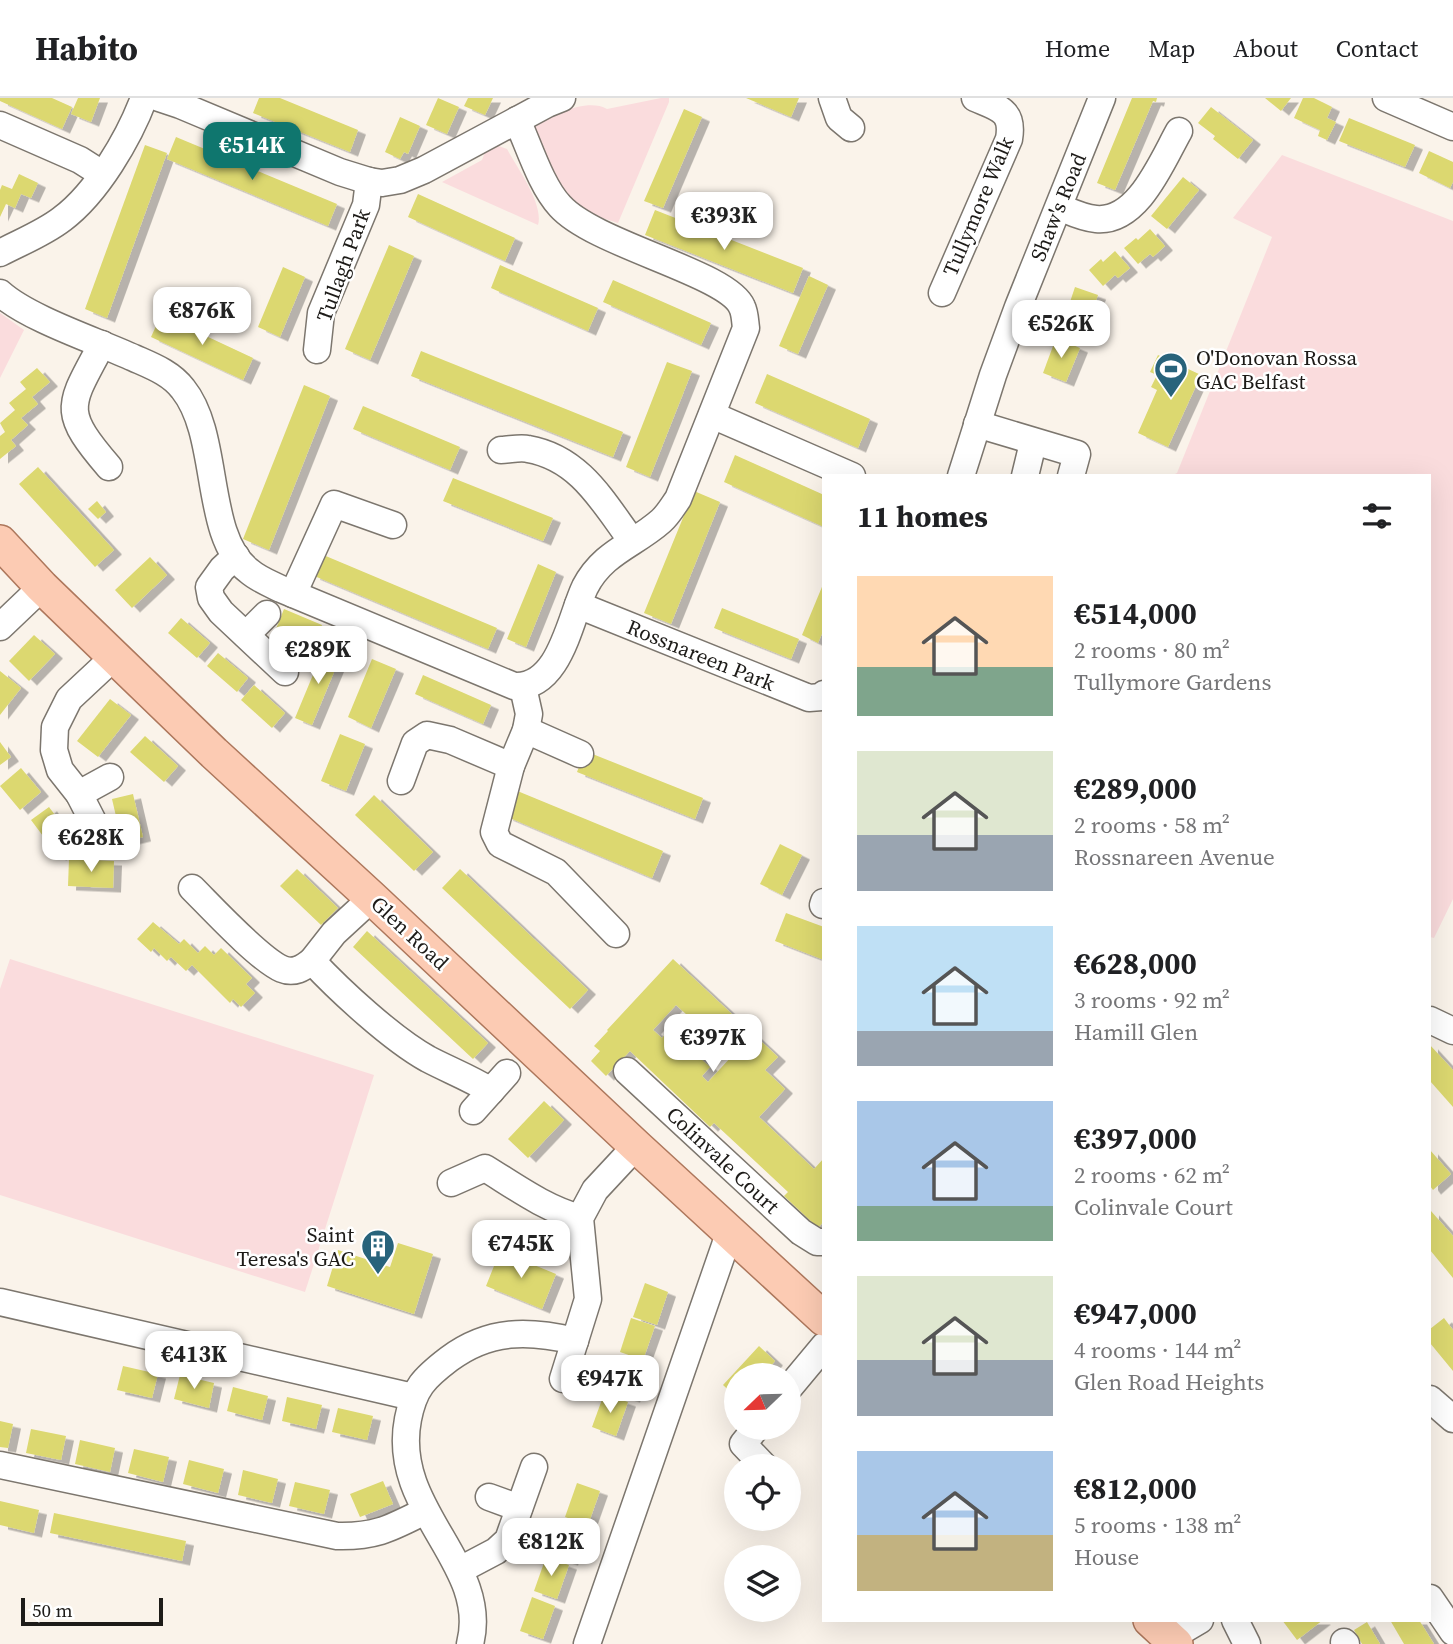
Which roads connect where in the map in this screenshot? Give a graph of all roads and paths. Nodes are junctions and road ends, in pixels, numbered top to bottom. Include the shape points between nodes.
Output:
1 (144, 98) edge
2 (159, 98) edge
3 (562, 98) edge
4 (832, 98) edge
5 (975, 98) edge
6 (1101, 98) edge
7 (1386, 98) edge
8 (517, 120) junction
9 (0, 125) edge
10 (1453, 127) edge
11 (850, 128) dead end
12 (1179, 131) dead end
13 (102, 174) junction
14 (369, 181) junction
15 (1059, 207) junction
16 (0, 253) edge
17 (0, 293) edge
18 (942, 293) dead end
19 (102, 344) junction
20 (317, 350) dead end
21 (712, 415) junction
22 (977, 425) junction
23 (1033, 443) junction
24 (501, 450) dead end
25 (109, 467) dead end
26 (847, 474) edge
27 (962, 474) edge
28 (1025, 474) edge
29 (1072, 474) edge
30 (393, 525) dead end
31 (632, 541) junction
32 (0, 542) edge
33 (236, 556) junction
34 (42, 587) junction
35 (293, 594) junction
36 (578, 606) junction
37 (267, 614) dead end
38 (0, 626) edge
39 (246, 635) junction
40 (114, 657) junction
41 (285, 672) dead end
42 (523, 687) junction
43 (822, 697) edge
44 (526, 730) junction
45 (580, 754) dead end
46 (511, 766) junction
47 (110, 777) dead end
48 (401, 780) dead end
49 (79, 794) junction
50 (101, 837) dead end
51 (191, 888) dead end
52 (372, 898) junction
53 (616, 934) dead end
54 (312, 961) junction
55 (1431, 1020) edge
56 (1453, 1031) edge
57 (627, 1071) dead end
58 (473, 1111) dead end
59 (636, 1146) junction
60 (451, 1183) dead end
61 (579, 1218) junction
62 (730, 1231) junction
63 (822, 1242) edge
64 (0, 1302) edge
65 (822, 1317) edge
66 (575, 1341) junction
67 (822, 1348) edge
68 (802, 1372) edge
69 (563, 1379) dead end
70 (413, 1397) junction
71 (1431, 1400) edge
72 (1453, 1419) edge
73 (746, 1440) edge
74 (753, 1454) edge
75 (0, 1465) edge
76 (534, 1467) dead end
77 (489, 1497) dead end
78 (519, 1508) junction
79 (425, 1511) junction
80 (460, 1570) junction
81 (1431, 1599) edge
82 (1197, 1622) edge
83 (1236, 1622) edge
84 (1453, 1632) edge
85 (1164, 1633) edge
86 (470, 1644) edge
87 (587, 1644) edge
88 (1247, 1644) edge

1 - 13 street
2 - 14 street
3 - 8 street
4 - 11 street via 839,118
5 - 18 street, Tullymore Walk via 1007,114 1012,125 1010,139
6 - 15 street, Shaw's Road
7 - 10 street
8 - 14 street via 400,180
8 - 21 street via 560,206 610,240 717,285 742,306 746,328
9 - 13 street
12 - 15 street via 1145,191 1129,208 1100,220
13 - 16 street via 62,219
14 - 20 street, Tullagh Park via 366,205 321,313
15 - 22 street, Shaw's Road
17 - 19 street via 9,302
19 - 25 street via 74,397 74,416 87,442
19 - 33 street via 163,370 183,388 203,432 223,530
21 - 26 street
21 - 31 street via 678,499 662,520
22 - 23 street
22 - 27 street, Shaw's Road
23 - 28 street
23 - 29 street via 1077,454
24 - 31 street via 527,448 578,471
30 - 35 street via 334,504
31 - 36 street via 597,566
32 - 34 main road, Glen Road
33 - 35 street via 248,571
33 - 39 street via 209,587 221,612
34 - 38 street
34 - 40 main road, Glen Road
35 - 42 street
36 - 42 street via 563,648 549,669
36 - 43 street, Rossnareen Park via 809,698
37 - 39 street
39 - 41 street
40 - 49 street via 69,699 55,727 54,750 60,770
40 - 52 main road, Glen Road
42 - 44 street via 529,714
44 - 45 street
44 - 46 street
46 - 48 street via 427,735 415,743
46 - 53 street via 494,832 500,844 556,872
47 - 49 street
49 - 50 street
51 - 54 street via 284,970 301,970
52 - 54 street
52 - 59 main road, Glen Road
54 - 58 street via 392,1034 427,1059 499,1082
55 - 56 street
57 - 63 street, Colinvale Court via 801,1232
59 - 61 street via 595,1190
59 - 62 main road, Glen Road
60 - 61 street via 485,1168 535,1201
61 - 66 street via 588,1299
62 - 65 main road, Glen Road
62 - 87 street
64 - 70 street
66 - 69 street
66 - 70 street via 516,1333 466,1346 430,1373
67 - 68 street
70 - 79 street via 405,1435 408,1467
71 - 72 street
73 - 74 street via 743,1444
75 - 79 street via 337,1536 362,1537
76 - 78 street
77 - 78 street
78 - 80 street via 508,1540
79 - 80 street
80 - 86 street via 475,1622
81 - 84 street
82 - 85 street via 1178,1633
83 - 88 street

